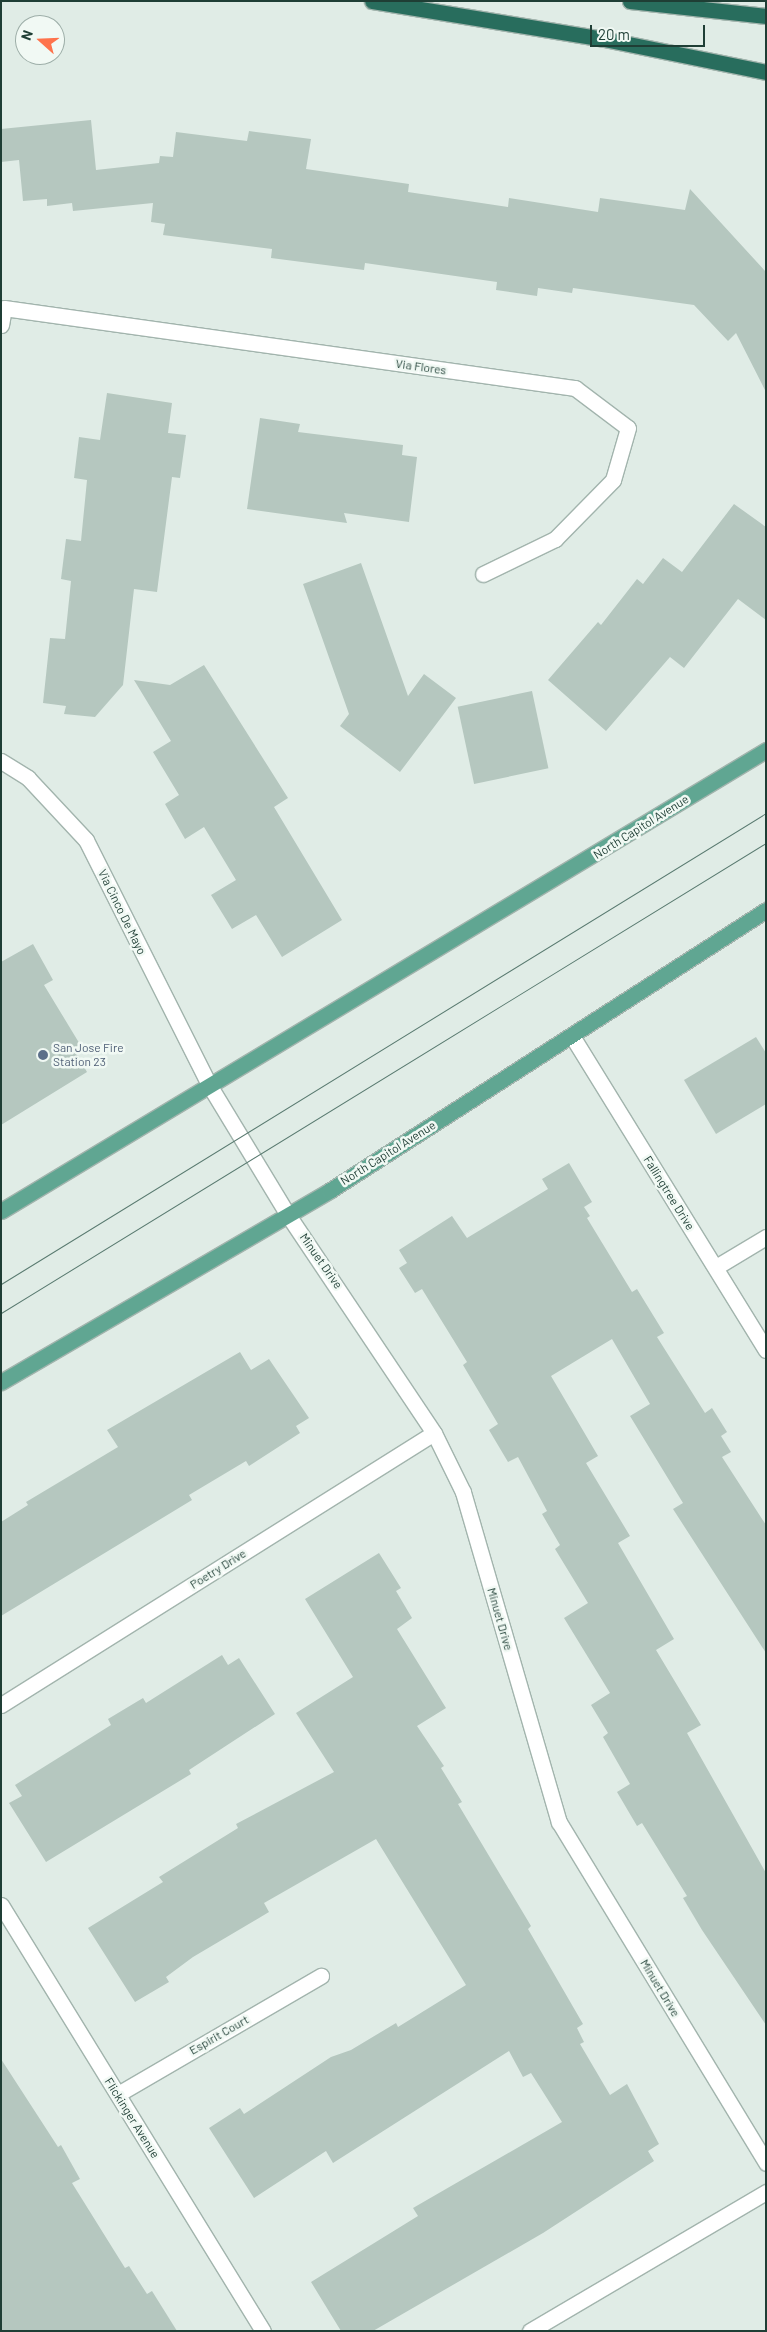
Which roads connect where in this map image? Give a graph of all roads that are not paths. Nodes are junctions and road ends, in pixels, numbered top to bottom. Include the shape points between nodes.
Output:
1 (372, 1) edge
2 (630, 1) edge
3 (766, 16) edge
4 (766, 72) edge
5 (1, 325) edge
6 (483, 574) dead end
7 (766, 750) edge
8 (1, 760) edge
9 (766, 910) edge
10 (572, 1036) junction
11 (211, 1088) junction
12 (1, 1211) edge
13 (288, 1215) junction
14 (766, 1237) edge
15 (716, 1267) junction
16 (766, 1350) edge
17 (1, 1382) edge
18 (434, 1433) junction
19 (1, 1704) edge
20 (1, 1905) edge
21 (321, 1976) dead end
22 (118, 2094) junction
23 (766, 2163) edge
24 (766, 2192) edge
25 (263, 2331) edge
26 (530, 2331) edge

1 - 4 highway via 598,38
2 - 3 highway
5 - 6 street, Via Flores via 4,308 574,388 628,428 613,480 555,539
7 - 11 main road, North Capitol Avenue
8 - 11 street, Via Cinco De Mayo via 28,778 86,840
9 - 10 main road, North Capitol Avenue
10 - 13 main road, North Capitol Avenue
10 - 15 street, Fallingtree Drive
11 - 12 main road, North Capitol Avenue
11 - 13 street, Minuet Drive
13 - 17 main road, North Capitol Avenue
13 - 18 street, Minuet Drive
14 - 15 street
15 - 16 street, Fallingtree Drive
18 - 19 street, Poetry Drive
18 - 23 street, Minuet Drive via 463,1492 559,1822
20 - 22 street, Flickinger Avenue
21 - 22 street, Espirit Court
22 - 25 street, Flickinger Avenue
24 - 26 street

